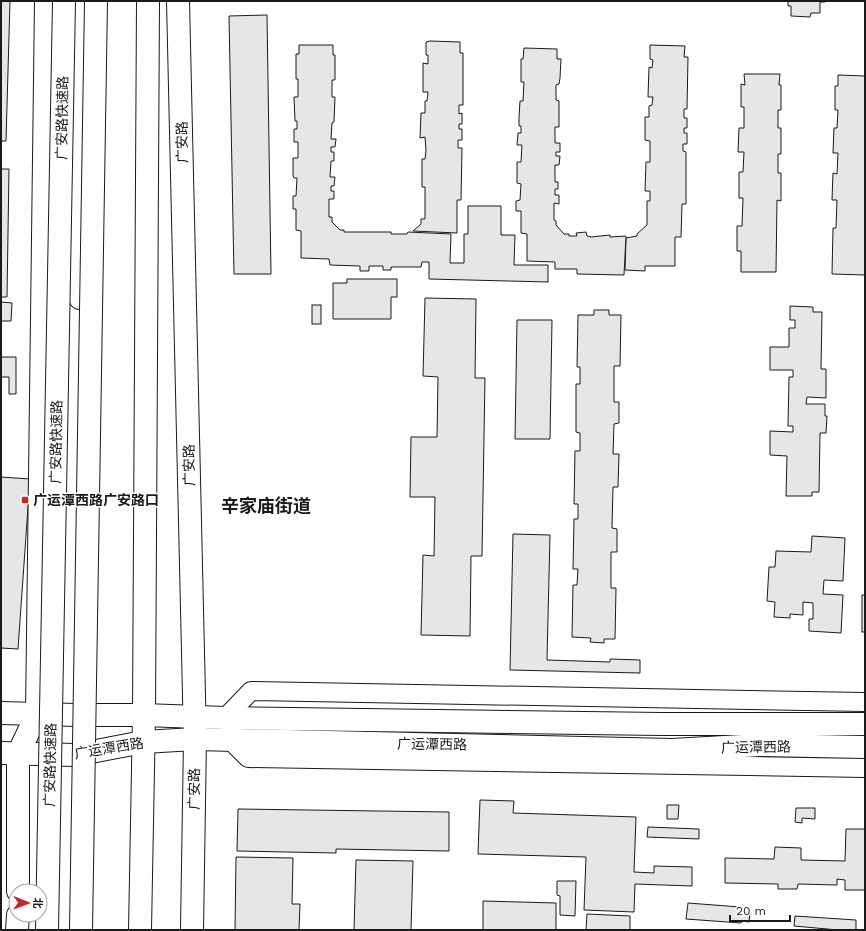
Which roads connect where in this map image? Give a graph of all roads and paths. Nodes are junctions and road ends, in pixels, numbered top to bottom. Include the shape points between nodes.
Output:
1 (46, 1) edge
2 (64, 1) edge
3 (79, 1) edge
4 (96, 1) edge
5 (148, 1) edge
6 (178, 1) edge
7 (865, 702) edge
8 (1, 713) edge
9 (37, 714) junction
10 (76, 715) junction
11 (144, 715) junction
12 (225, 718) junction
13 (865, 724) edge
14 (194, 728) junction
15 (229, 739) junction
16 (143, 742) junction
17 (865, 746) edge
18 (9, 753) edge
19 (75, 755) junction
20 (865, 768) edge
21 (17, 883) edge
22 (47, 930) edge
23 (75, 930) edge
24 (81, 930) edge
25 (140, 930) edge
26 (192, 930) edge

1 - 9 main road
2 - 22 main road, 广安路快速路, bridge
3 - 10 main road via 83,45
4 - 24 main road, bridge
5 - 11 main road
6 - 14 main road, 广安路
7 - 12 street via 251,691
8 - 9 main road, 广运潭西路
9 - 10 main road, 广运潭西路
9 - 18 main road
10 - 11 main road, 广运潭西路
10 - 19 main road
11 - 14 main road, 广运潭西路
11 - 16 main road
12 - 13 main road, 广运潭西路
12 - 14 main road, 广运潭西路
14 - 15 main road, 广运潭西路
14 - 16 main road, 广运潭西路
14 - 26 main road, 广安路
15 - 17 main road, 广运潭西路 via 672,750 760,745
15 - 20 street via 248,758
16 - 19 main road, 广运潭西路
16 - 25 main road
18 - 19 main road, 广运潭西路
18 - 21 main road
19 - 23 main road

